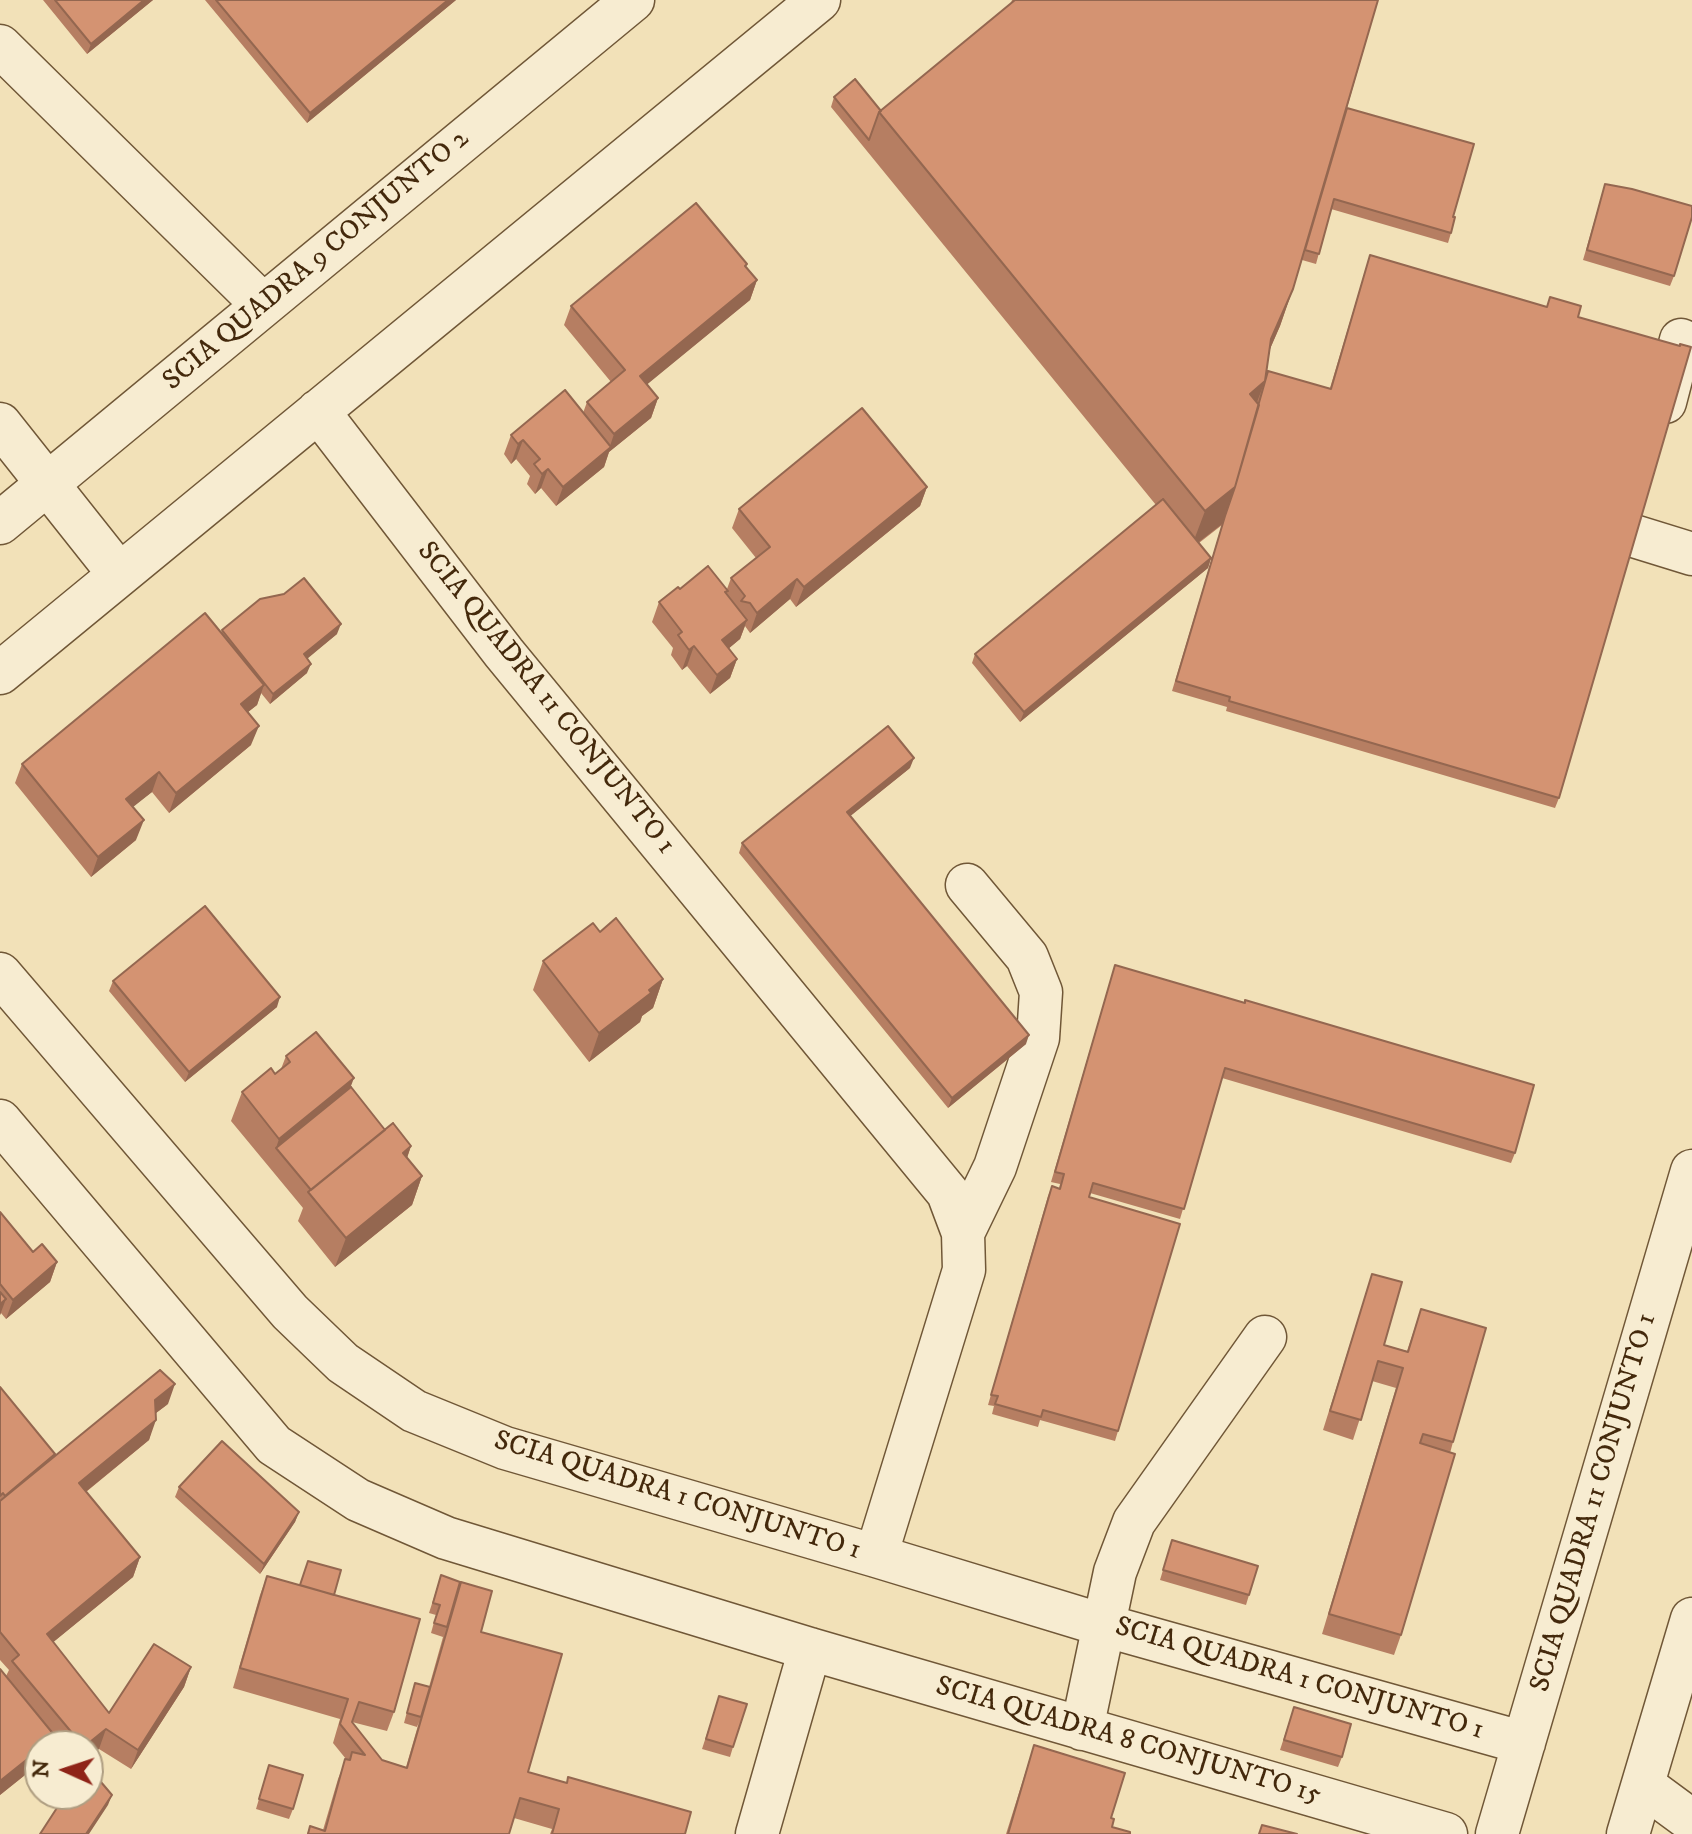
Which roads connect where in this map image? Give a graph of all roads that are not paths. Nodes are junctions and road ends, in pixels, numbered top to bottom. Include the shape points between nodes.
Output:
1 (633, 0) edge
2 (815, 2) edge
3 (0, 46) edge
4 (263, 305) junction
5 (1681, 340) dead end
6 (318, 411) junction
7 (0, 424) edge
8 (1653, 444) edge
9 (48, 484) junction
10 (1554, 511) edge
11 (0, 523) edge
12 (1692, 554) edge
13 (119, 574) junction
14 (0, 673) edge
15 (967, 885) dead end
16 (0, 974) edge
17 (0, 1121) edge
18 (1692, 1171) edge
19 (963, 1233) junction
20 (1265, 1337) dead end
21 (876, 1556) junction
22 (1692, 1619) edge
23 (1103, 1625) junction
24 (810, 1649) junction
25 (1082, 1729) junction
26 (1524, 1743) junction
27 (1643, 1785) junction
28 (1692, 1821) edge
29 (757, 1834) edge
30 (1446, 1834) edge
31 (1497, 1834) edge
32 (1628, 1834) edge

1 - 4 street, SCIA QUADRA 9 CONJUNTO 2
2 - 6 street
3 - 4 street
4 - 9 street, SCIA QUADRA 9 CONJUNTO 2
5 - 8 street
6 - 13 street
6 - 19 street, SCIA QUADRA 11 CONJUNTO 1 via 504,653 948,1193
7 - 9 street
9 - 11 street, SCIA QUADRA 9 CONJUNTO 2
9 - 13 street
10 - 12 street via 1633,519
13 - 14 street
15 - 19 street via 1027,957 1041,992 1038,1038 995,1167
16 - 21 street, SCIA QUADRA 1 CONJUNTO 1 via 290,1312 343,1363 414,1411 505,1448
17 - 24 street, SCIA QUADRA 8 CONJUNTO 15 via 274,1445 358,1500 446,1538
18 - 26 street, SCIA QUADRA 11 CONJUNTO 1
19 - 21 street, SCIA QUADRA 11 CONJUNTO 1 via 964,1270
20 - 23 street via 1134,1522
21 - 23 street, SCIA QUADRA 1 CONJUNTO 1
22 - 27 street
23 - 25 street
23 - 26 street, SCIA QUADRA 1 CONJUNTO 1
24 - 25 street, SCIA QUADRA 8 CONJUNTO 15
24 - 29 street
25 - 30 street, SCIA QUADRA 8 CONJUNTO 15
26 - 31 street, SCIA QUADRA 11 CONJUNTO 1
27 - 28 street
27 - 32 street

